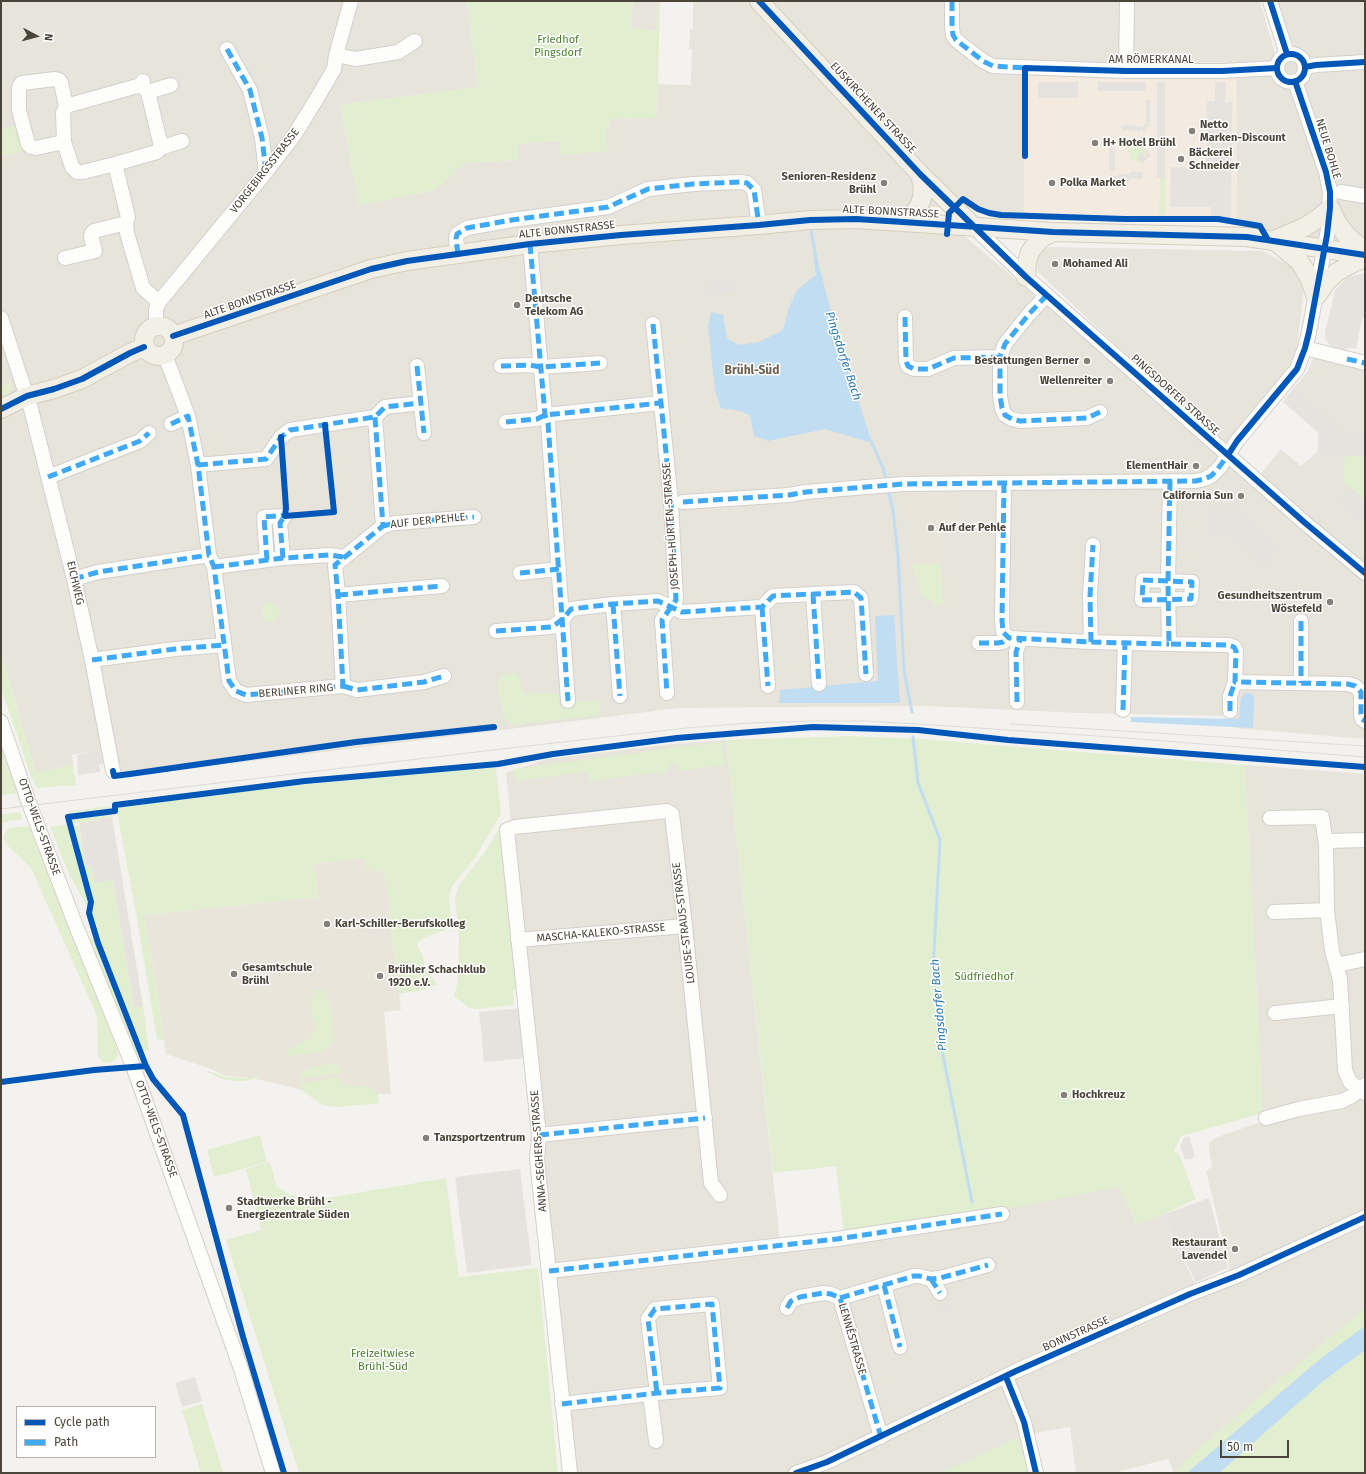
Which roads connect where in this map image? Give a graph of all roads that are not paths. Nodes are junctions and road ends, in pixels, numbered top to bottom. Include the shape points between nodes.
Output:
1 (351, 1) edge
2 (759, 1) edge
3 (952, 1) edge
4 (1127, 1) edge
5 (1270, 1) edge
6 (415, 41) dead end
7 (227, 49) dead end
8 (1287, 54) junction
9 (336, 55) junction
10 (1365, 62) edge
11 (1305, 67) junction
12 (1277, 68) junction
13 (1126, 70) junction
14 (1296, 81) junction
15 (171, 85) dead end
16 (144, 86) junction
17 (66, 106) junction
18 (182, 141) dead end
19 (64, 142) junction
20 (160, 148) junction
21 (115, 164) junction
22 (266, 172) junction
23 (920, 174) junction
24 (1341, 192) dead end
25 (1365, 196) edge
26 (1330, 208) junction
27 (902, 222) junction
28 (126, 223) junction
29 (759, 225) junction
30 (975, 228) junction
31 (1052, 232) junction
32 (1273, 241) junction
33 (530, 244) junction
34 (1325, 249) junction
35 (1365, 251) edge
36 (458, 254) junction
37 (1365, 255) edge
38 (65, 258) dead end
39 (1365, 259) edge
40 (1026, 277) junction
41 (1047, 295) junction
42 (1316, 297) junction
43 (159, 302) junction
44 (905, 317) dead end
45 (1, 318) edge
46 (653, 324) dead end
47 (156, 326) junction
48 (173, 336) junction
49 (144, 347) junction
50 (1305, 348) junction
51 (165, 355) junction
52 (1000, 357) junction
53 (1365, 362) edge
54 (600, 363) dead end
55 (417, 366) dead end
56 (502, 366) dead end
57 (541, 366) junction
58 (27, 396) junction
59 (421, 403) junction
60 (660, 403) junction
61 (1, 409) edge
62 (1100, 412) dead end
63 (545, 415) junction
64 (188, 416) junction
65 (375, 417) junction
66 (506, 422) dead end
67 (171, 424) dead end
68 (149, 433) dead end
69 (424, 433) dead end
70 (1228, 455) junction
71 (198, 465) junction
72 (48, 477) junction
73 (1170, 481) junction
74 (1004, 483) junction
75 (683, 502) dead end
76 (474, 516) dead end
77 (383, 526) junction
78 (1093, 545) dead end
79 (343, 557) junction
80 (283, 558) junction
81 (267, 560) junction
82 (212, 561) junction
83 (559, 569) junction
84 (520, 572) dead end
85 (1365, 573) edge
86 (74, 579) junction
87 (1168, 581) junction
88 (442, 586) dead end
89 (813, 594) junction
90 (338, 595) junction
91 (1168, 598) junction
92 (612, 604) junction
93 (671, 607) junction
94 (762, 607) junction
95 (563, 619) junction
96 (1302, 621) dead end
97 (496, 631) dead end
98 (1014, 639) junction
99 (1091, 642) junction
100 (979, 643) dead end
101 (1125, 643) junction
102 (1169, 644) junction
103 (224, 645) junction
104 (92, 660) junction
105 (866, 674) dead end
106 (444, 676) dead end
107 (1235, 682) junction
108 (1302, 683) junction
109 (819, 684) dead end
110 (343, 686) junction
111 (768, 686) dead end
112 (667, 693) dead end
113 (620, 696) dead end
114 (568, 700) dead end
115 (1016, 702) dead end
116 (1123, 710) dead end
117 (1230, 711) dead end
118 (1365, 721) edge
119 (1, 722) edge
120 (113, 771) dead end
121 (1270, 818) dead end
122 (507, 830) joint
123 (1365, 840) edge
124 (1326, 845) junction
125 (1327, 910) junction
126 (1274, 912) dead end
127 (685, 926) junction
128 (518, 940) junction
129 (1365, 959) edge
130 (1336, 965) junction
131 (1342, 1006) junction
132 (1275, 1013) dead end
133 (1364, 1089) edge
134 (705, 1118) junction
135 (1266, 1118) dead end
136 (539, 1135) junction
137 (720, 1195) dead end
138 (1002, 1214) dead end
139 (1365, 1217) edge
140 (988, 1265) dead end
141 (550, 1271) junction
142 (931, 1279) junction
143 (884, 1285) junction
144 (940, 1293) dead end
145 (840, 1298) junction
146 (787, 1308) dead end
147 (900, 1347) dead end
148 (1006, 1377) junction
149 (653, 1393) junction
150 (562, 1404) junction
151 (881, 1437) junction
152 (656, 1441) dead end
153 (273, 1473) edge
154 (570, 1473) edge
155 (796, 1473) edge
156 (1036, 1473) edge

1 - 9 street, VORGEBIRGSSTRASSE
2 - 23 main road, EUSKIRCHENER STRASSE
3 - 13 street, AM RÖMERKANAL via 952,27 956,40 983,61 994,66
4 - 13 street
5 - 8 street
6 - 9 street via 398,52 356,60
7 - 22 street via 250,90 262,138
8 - 11 street via 1299,56
8 - 12 street via 1279,60
9 - 22 street, VORGEBIRGSSTRASSE via 334,69 319,95 295,134
10 - 11 street
11 - 14 street via 1303,74
12 - 13 street, AM RÖMERKANAL via 1222,71
12 - 14 street via 1283,79
14 - 26 street, NEUE BOHLE via 1326,172
15 - 16 street
16 - 17 street
16 - 20 street
17 - 19 street via 62,121
17 - 19 street via 59,80 22,83 19,87 20,110 28,144 36,148
18 - 20 street
19 - 21 street via 72,167 77,172
20 - 21 street via 157,152
21 - 28 street via 128,217
22 - 43 street, VORGEBIRGSSTRASSE
23 - 27 main road via 922,198 918,208
23 - 30 main road, EUSKIRCHENER STRASSE
24 - 25 street, NEUE BOHLE
26 - 32 main road via 1305,227
26 - 34 street, NEUE BOHLE
26 - 35 main road via 1346,236
27 - 29 main road, ALTE BONNSTRASSE via 856,219
27 - 30 main road, ALTE BONNSTRASSE
28 - 38 street via 94,231 91,237 95,251
28 - 43 street via 143,288
29 - 33 main road, ALTE BONNSTRASSE
29 - 36 street, ALTE BONNSTRASSE via 754,190 747,183 693,184 648,189 608,207 467,228 457,234
30 - 31 main road, ALTE BONNSTRASSE
30 - 40 street, PINGSDORFER STRASSE
31 - 32 main road, ALTE BONNSTRASSE via 1247,237
31 - 40 main road via 1040,240 1030,252
32 - 34 main road, ALTE BONNSTRASSE
32 - 42 main road via 1300,262
33 - 36 main road, ALTE BONNSTRASSE
33 - 57 street
34 - 37 main road, ALTE BONNSTRASSE
34 - 42 street, NEUE BOHLE
36 - 48 main road, ALTE BONNSTRASSE via 371,269
39 - 42 main road via 1337,272
40 - 41 street, PINGSDORFER STRASSE
41 - 52 street via 1005,344
41 - 70 street, PINGSDORFER STRASSE
42 - 50 street, NEUE BOHLE
43 - 47 street via 156,309
44 - 52 street via 906,361 908,366 914,369 928,369 954,358
45 - 58 street, EICHWEG
46 - 60 street, JOSEPH-HÜRTEN-STRASSE
47 - 48 main road via 168,329
47 - 49 main road via 145,334
48 - 51 main road via 172,348
49 - 51 main road via 154,356
49 - 58 main road via 82,378
50 - 53 street
50 - 70 street, NEUE BOHLE via 1297,369 1236,441
51 - 64 street, BERLINER RING
52 - 62 street via 1002,408 1005,415 1012,419 1020,421 1087,418
54 - 57 street
55 - 59 street
56 - 57 street
57 - 63 street
58 - 61 main road
58 - 72 street, EICHWEG
59 - 65 street via 385,407
59 - 69 street
60 - 63 street
60 - 93 street, JOSEPH-HÜRTEN-STRASSE via 671,502 676,600
63 - 66 street
63 - 83 street via 548,423
64 - 67 street
64 - 71 street, BERLINER RING
65 - 71 street via 290,430 281,437 266,459
65 - 77 street
68 - 72 street via 140,441
70 - 73 street via 1211,476 1204,479
70 - 85 street, PINGSDORFER STRASSE
71 - 82 street, BERLINER RING
72 - 86 street, EICHWEG
73 - 74 street
73 - 87 street
74 - 75 street via 903,484
74 - 98 street via 1002,620 1003,632
76 - 77 street, AUF DER PEHLE
77 - 79 street, BERLINER RING
78 - 99 street
79 - 80 street via 330,555
79 - 90 street, BERLINER RING via 335,565
80 - 81 street
80 - 81 street via 280,523 285,516 264,517
81 - 82 street
82 - 86 street via 98,572
82 - 103 street, BERLINER RING
83 - 84 street
83 - 95 street
86 - 104 street, EICHWEG
87 - 91 street
87 - 91 street via 1192,582 1191,599
87 - 91 street via 1143,580 1142,600
88 - 90 street
89 - 94 street via 773,596
89 - 105 street via 854,592 861,598
89 - 109 street
90 - 110 street, BERLINER RING
91 - 102 street
92 - 93 street, JOSEPH-HÜRTEN-STRASSE via 658,601
92 - 95 street, JOSEPH-HÜRTEN-STRASSE via 571,609
92 - 113 street
93 - 94 street via 682,612
93 - 112 street, JOSEPH-HÜRTEN-STRASSE via 662,620
94 - 111 street
95 - 97 street, JOSEPH-HÜRTEN-STRASSE via 552,627
95 - 114 street
96 - 108 street
98 - 99 street
98 - 100 street via 998,643
98 - 115 street
99 - 101 street
101 - 102 street
101 - 116 street
102 - 107 street via 1228,645 1234,648
103 - 104 street
103 - 110 street, BERLINER RING via 229,681 236,691 246,695
104 - 120 street, EICHWEG
106 - 110 street via 424,682 357,690
107 - 108 street
107 - 117 street via 1230,696
108 - 118 street via 1355,686 1361,692 1361,714
119 - 153 street, OTTO-WELS-STRASSE via 76,926 133,1066 241,1369
121 - 124 street via 1322,817
122 - 127 street, LOUISE-STRAUS-STRASSE via 515,827 667,811 672,814
122 - 128 street, ANNA-SEGHERS-STRASSE
123 - 124 street via 1330,841
124 - 125 street
125 - 126 street
125 - 130 street
127 - 128 street, MASCHA-KALEKO-STRASSE
127 - 134 street, LOUISE-STRAUS-STRASSE
128 - 136 street, ANNA-SEGHERS-STRASSE
129 - 130 street
130 - 131 street
131 - 132 street
131 - 133 street via 1345,1070 1350,1082
133 - 135 street via 1342,1101
134 - 136 street
134 - 137 street, LOUISE-STRAUS-STRASSE via 711,1183
136 - 141 street, ANNA-SEGHERS-STRASSE via 537,1160
138 - 141 street via 837,1239
139 - 148 street, BONNSTRASSE
140 - 142 street
141 - 150 street, ANNA-SEGHERS-STRASSE
142 - 143 street via 919,1276
142 - 144 street
143 - 145 street
143 - 147 street
145 - 146 street, LENNÉSTRASSE via 831,1294 800,1297 791,1301
145 - 151 street, LENNÉSTRASSE
148 - 151 street, BONNSTRASSE
148 - 156 street via 1024,1422
149 - 149 street via 720,1388 712,1304 655,1309 648,1319
149 - 150 street
149 - 152 street
150 - 154 street, ANNA-SEGHERS-STRASSE
151 - 155 street, BONNSTRASSE

